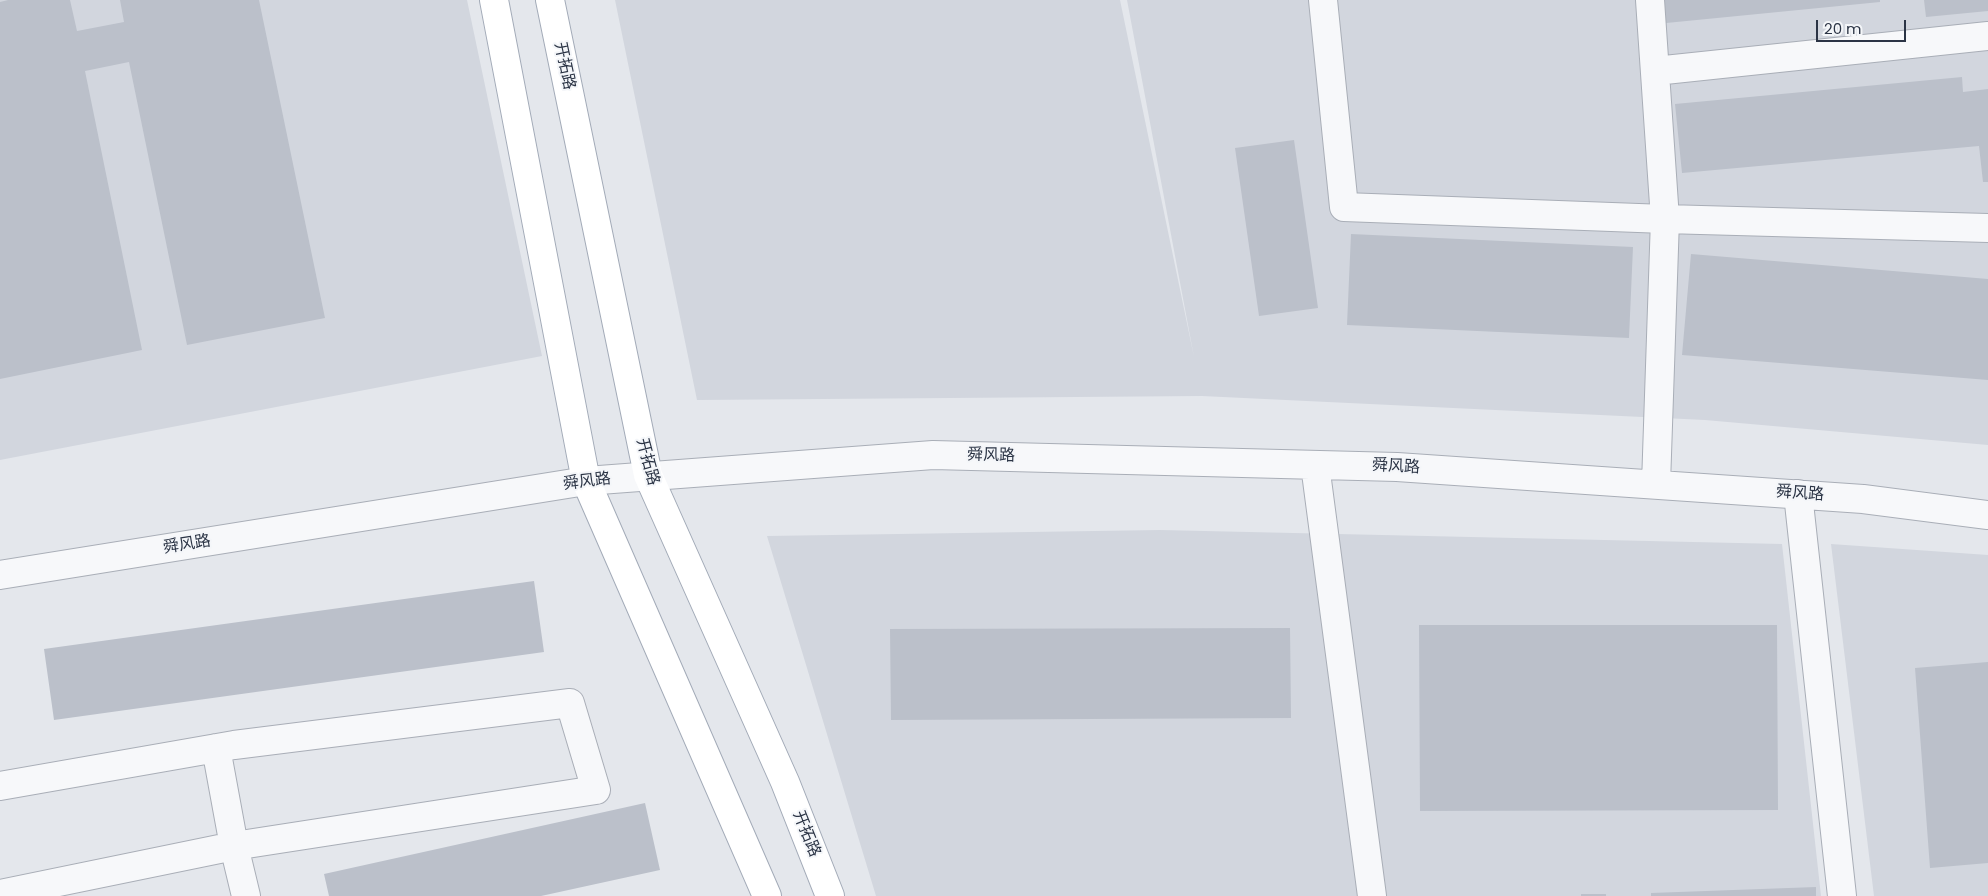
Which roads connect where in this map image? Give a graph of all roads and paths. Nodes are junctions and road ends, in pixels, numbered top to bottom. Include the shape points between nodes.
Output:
1 (494, 0) edge
2 (550, 0) edge
3 (1323, 0) edge
4 (1650, 0) edge
5 (1988, 36) edge
6 (1654, 71) junction
7 (1664, 219) junction
8 (1988, 228) edge
9 (1315, 465) junction
10 (648, 475) junction
11 (586, 481) junction
12 (1656, 484) junction
13 (1798, 494) junction
14 (1988, 516) edge
15 (0, 575) edge
16 (216, 748) junction
17 (0, 786) edge
18 (234, 846) junction
19 (0, 894) edge
20 (246, 896) edge
21 (767, 896) edge
22 (830, 896) edge
23 (1372, 896) edge
24 (1842, 896) edge

1 - 11 main road
2 - 10 main road, 开拓路
3 - 7 street via 1344,207
4 - 6 street
5 - 6 street
6 - 7 street
7 - 8 street
7 - 12 street
9 - 10 street, 舜风路 via 933,455
9 - 12 street, 舜风路 via 1397,467
9 - 23 street
10 - 11 street, 舜风路
10 - 22 main road, 开拓路 via 785,782
11 - 15 street, 舜风路
11 - 21 main road
12 - 13 street, 舜风路
13 - 14 street, 舜风路 via 1863,499
13 - 24 street
16 - 17 street
16 - 18 street
16 - 18 street via 570,703 596,790
18 - 19 street
18 - 20 street

